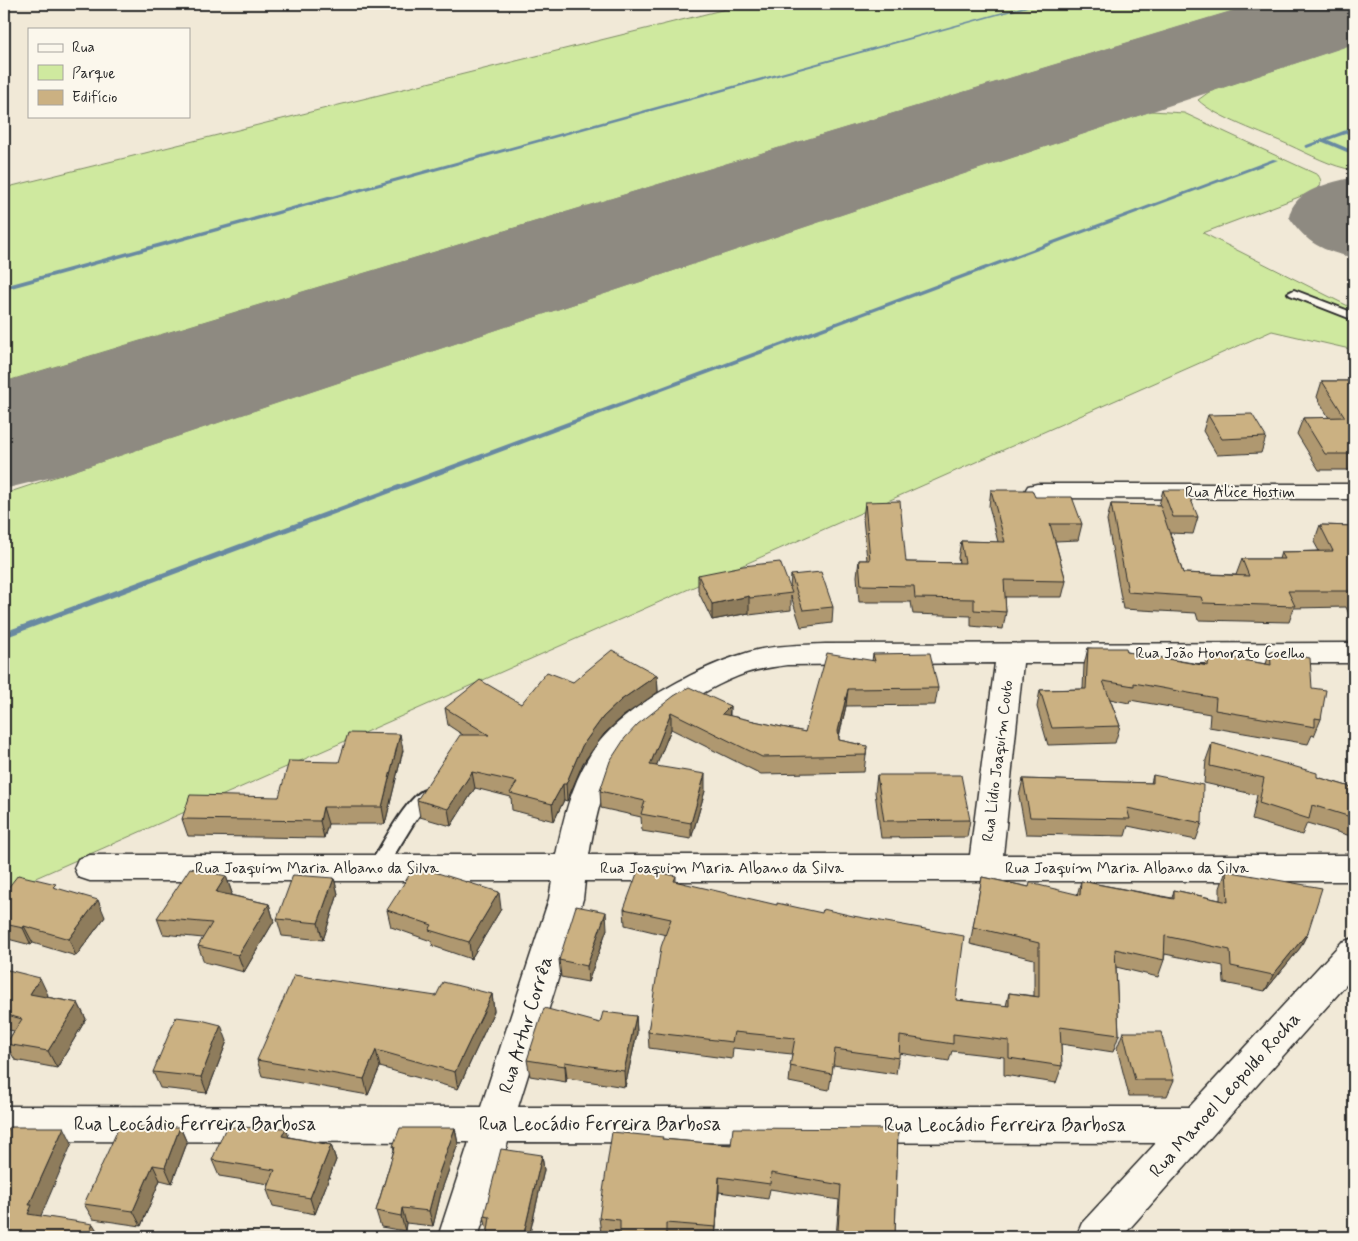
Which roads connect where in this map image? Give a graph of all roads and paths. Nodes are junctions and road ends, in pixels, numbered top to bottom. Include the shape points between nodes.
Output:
1 (1294, 292) dead end
2 (1354, 317) edge
3 (1036, 491) dead end
4 (1354, 492) edge
5 (1354, 653) edge
6 (1010, 654) junction
7 (425, 796) edge
8 (90, 868) dead end
9 (377, 868) junction
10 (569, 868) junction
11 (985, 868) junction
12 (1354, 868) edge
13 (1354, 952) edge
14 (4, 1124) edge
15 (496, 1124) junction
16 (1197, 1125) junction
17 (458, 1237) edge
18 (1096, 1237) edge

1 - 2 lane
3 - 4 street, Rua Alice Hostim
5 - 6 street, Rua João Honorato Coelho
6 - 10 street, Rua João Honorato Coelho via 782,656 749,662 712,676 638,723 616,742 600,765 588,794
6 - 11 street, Rua Lídio Joaquim Couto
7 - 9 lane
8 - 9 street, Rua Joaquim Maria Albano da Silva
9 - 10 street, Rua Joaquim Maria Albano da Silva
10 - 11 street, Rua Joaquim Maria Albano da Silva
10 - 15 street, Rua Artur Corrêa via 566,899
11 - 12 street, Rua Joaquim Maria Albano da Silva
13 - 16 street, Rua Manoel Leopoldo Rocha
14 - 15 street, Rua Leocádio Ferreira Barbosa
15 - 16 street, Rua Leocádio Ferreira Barbosa
15 - 17 street, Rua Artur Corrêa
16 - 18 street, Rua Manoel Leopoldo Rocha

